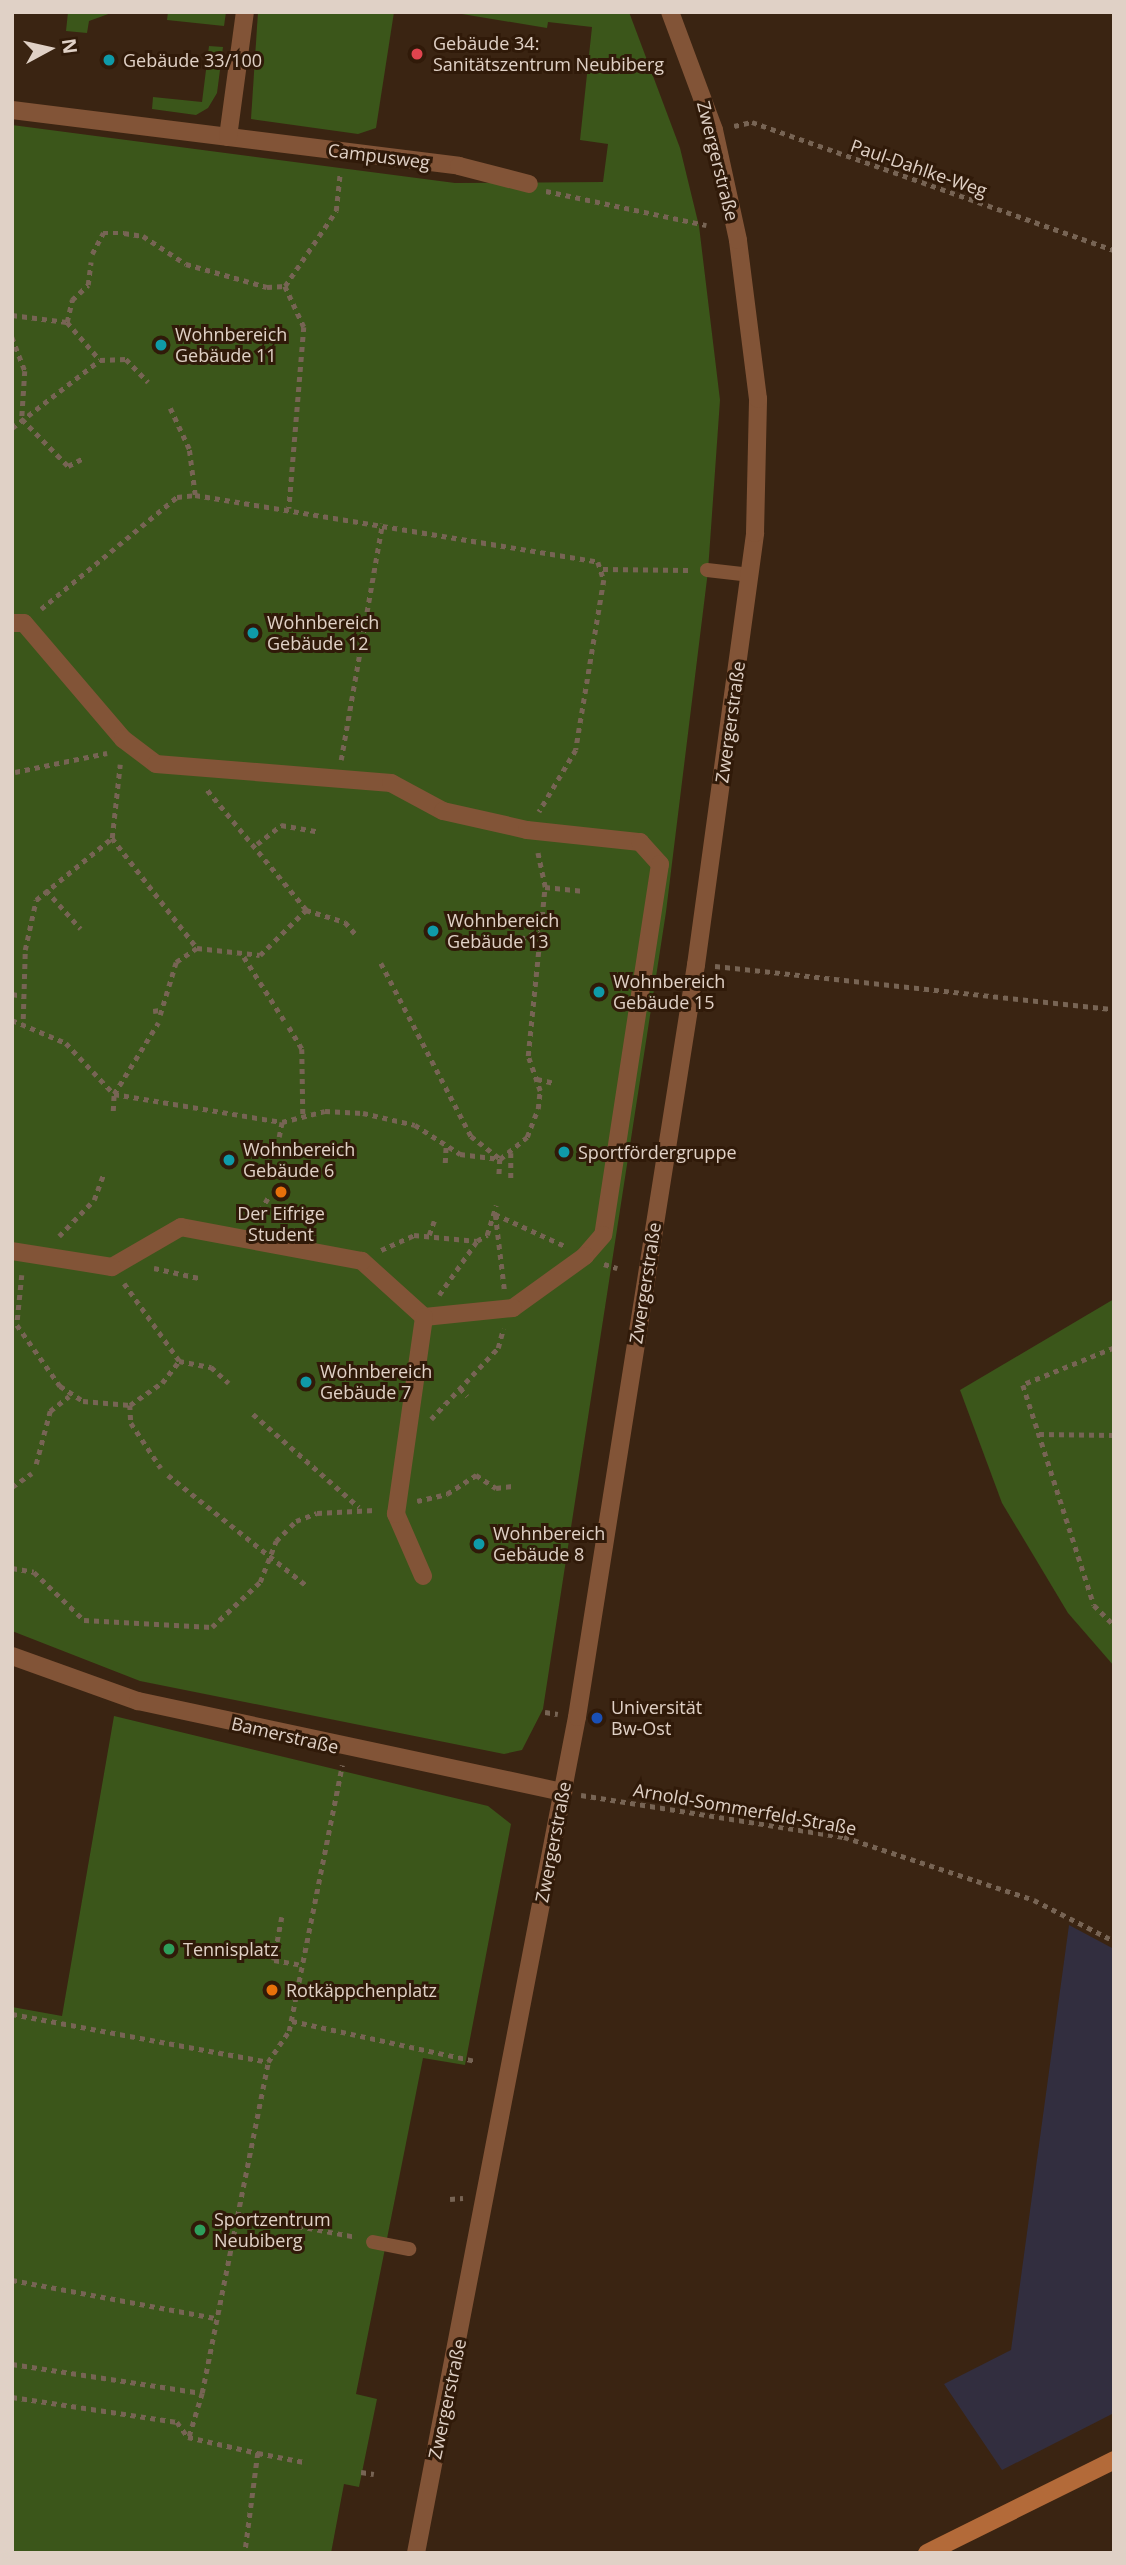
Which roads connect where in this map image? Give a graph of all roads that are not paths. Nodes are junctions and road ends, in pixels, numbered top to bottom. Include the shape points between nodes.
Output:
1 (245, 12) edge
2 (670, 12) edge
3 (12, 110) edge
4 (228, 137) junction
5 (529, 184) road end
6 (707, 570) road end
7 (751, 575) junction
8 (18, 623) edge
9 (26, 1253) edge
10 (424, 1317) junction
11 (423, 1576) dead end
12 (12, 1656) edge
13 (563, 1792) junction
14 (373, 2242) road end
15 (410, 2249) dead end
16 (1114, 2460) edge
17 (415, 2553) edge
18 (926, 2553) edge

1 - 4 street
2 - 7 street, Zwergerstraße via 714,130 738,240 758,399 760,492
3 - 4 street, Campusweg
4 - 5 street, Campusweg via 459,166
6 - 7 lane
7 - 13 street, Zwergerstraße via 696,965
8 - 10 street via 138,755 195,767 391,783 443,811 527,830 640,842 660,864 603,1235 585,1256 505,1311
9 - 10 street via 112,1267 181,1227 362,1261
10 - 11 street via 397,1507
12 - 13 street, Bamerstraße via 138,1701 345,1749
13 - 17 street, Zwergerstraße
14 - 15 lane
16 - 18 main road

